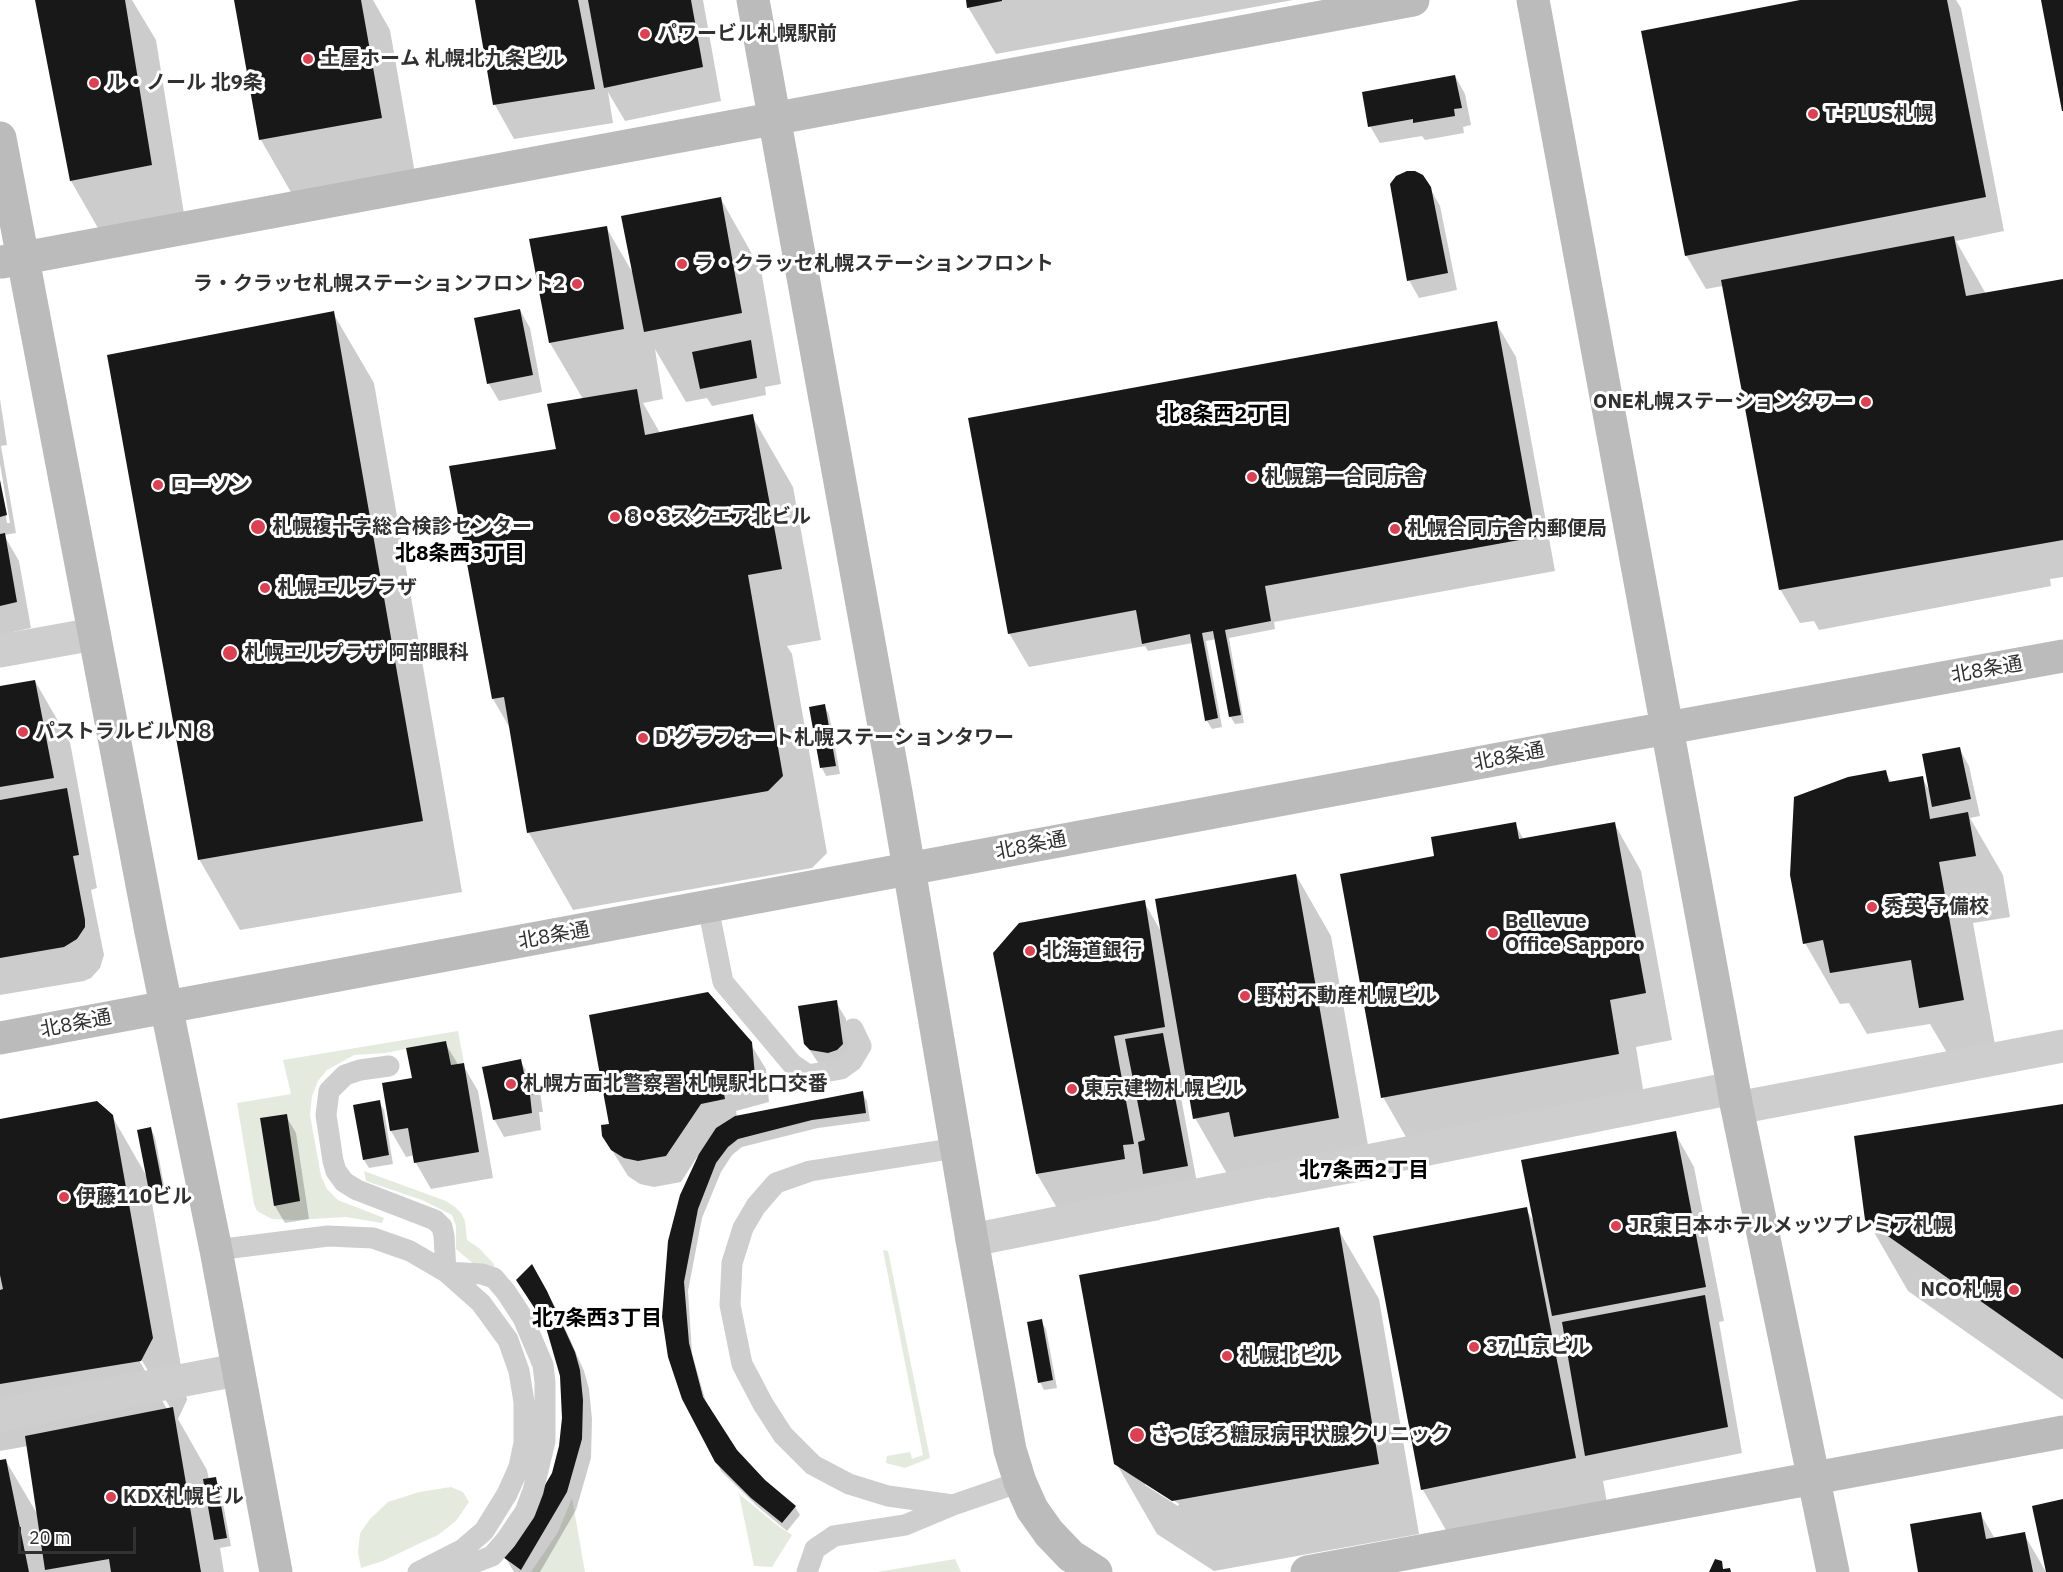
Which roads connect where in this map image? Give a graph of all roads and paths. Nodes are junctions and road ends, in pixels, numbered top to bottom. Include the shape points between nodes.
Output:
1 (753, 0) edge
2 (1413, 0) edge
3 (1533, 0) edge
4 (775, 119) junction
5 (0, 138) edge
6 (11, 260) edge
7 (94, 634) junction
8 (0, 651) edge
9 (2063, 656) edge
10 (1667, 728) junction
11 (909, 870) junction
12 (708, 907) junction
13 (166, 1007) junction
14 (853, 1029) dead end
15 (0, 1038) edge
16 (2063, 1046) edge
17 (389, 1066) dead end
18 (1735, 1098) junction
19 (956, 1148) junction
20 (972, 1239) junction
21 (216, 1250) junction
22 (446, 1272) junction
23 (237, 1370) junction
24 (0, 1415) edge
25 (2063, 1432) edge
26 (1815, 1479) junction
27 (1020, 1482) junction
28 (954, 1505) junction
29 (276, 1572) edge
30 (418, 1572) edge
31 (807, 1572) edge
32 (1096, 1572) edge
33 (1307, 1572) edge
34 (1833, 1572) edge

1 - 4 street
2 - 4 street
3 - 10 street
4 - 6 street
4 - 11 street
5 - 6 street
6 - 7 street
7 - 8 street
7 - 13 street
9 - 10 street, 北8条通
10 - 11 street, 北8条通
10 - 18 street
11 - 12 street, 北8条通
11 - 19 street
12 - 13 street, 北8条通
12 - 14 lane via 723,982 792,1064 808,1075 841,1069 852,1061 861,1046
13 - 15 street, 北8条通
13 - 21 street
16 - 18 street
17 - 22 lane via 345,1075 329,1091 326,1115 333,1161 344,1182 357,1190 435,1220 444,1236
18 - 20 street
18 - 26 street
19 - 20 street
19 - 28 lane via 810,1171 776,1183 743,1228 732,1263 730,1305 742,1364 783,1435 813,1465 849,1484 888,1496
20 - 27 street via 1010,1450
21 - 22 lane via 328,1236 373,1238 410,1251
21 - 23 street
22 - 30 lane via 482,1303 508,1340 523,1392 524,1443 507,1494 484,1531 439,1563
23 - 24 street
23 - 29 street
25 - 26 street
26 - 33 street
26 - 34 street
27 - 28 lane
27 - 32 street via 1049,1533 1071,1556
28 - 31 lane via 905,1525 834,1536 815,1549

